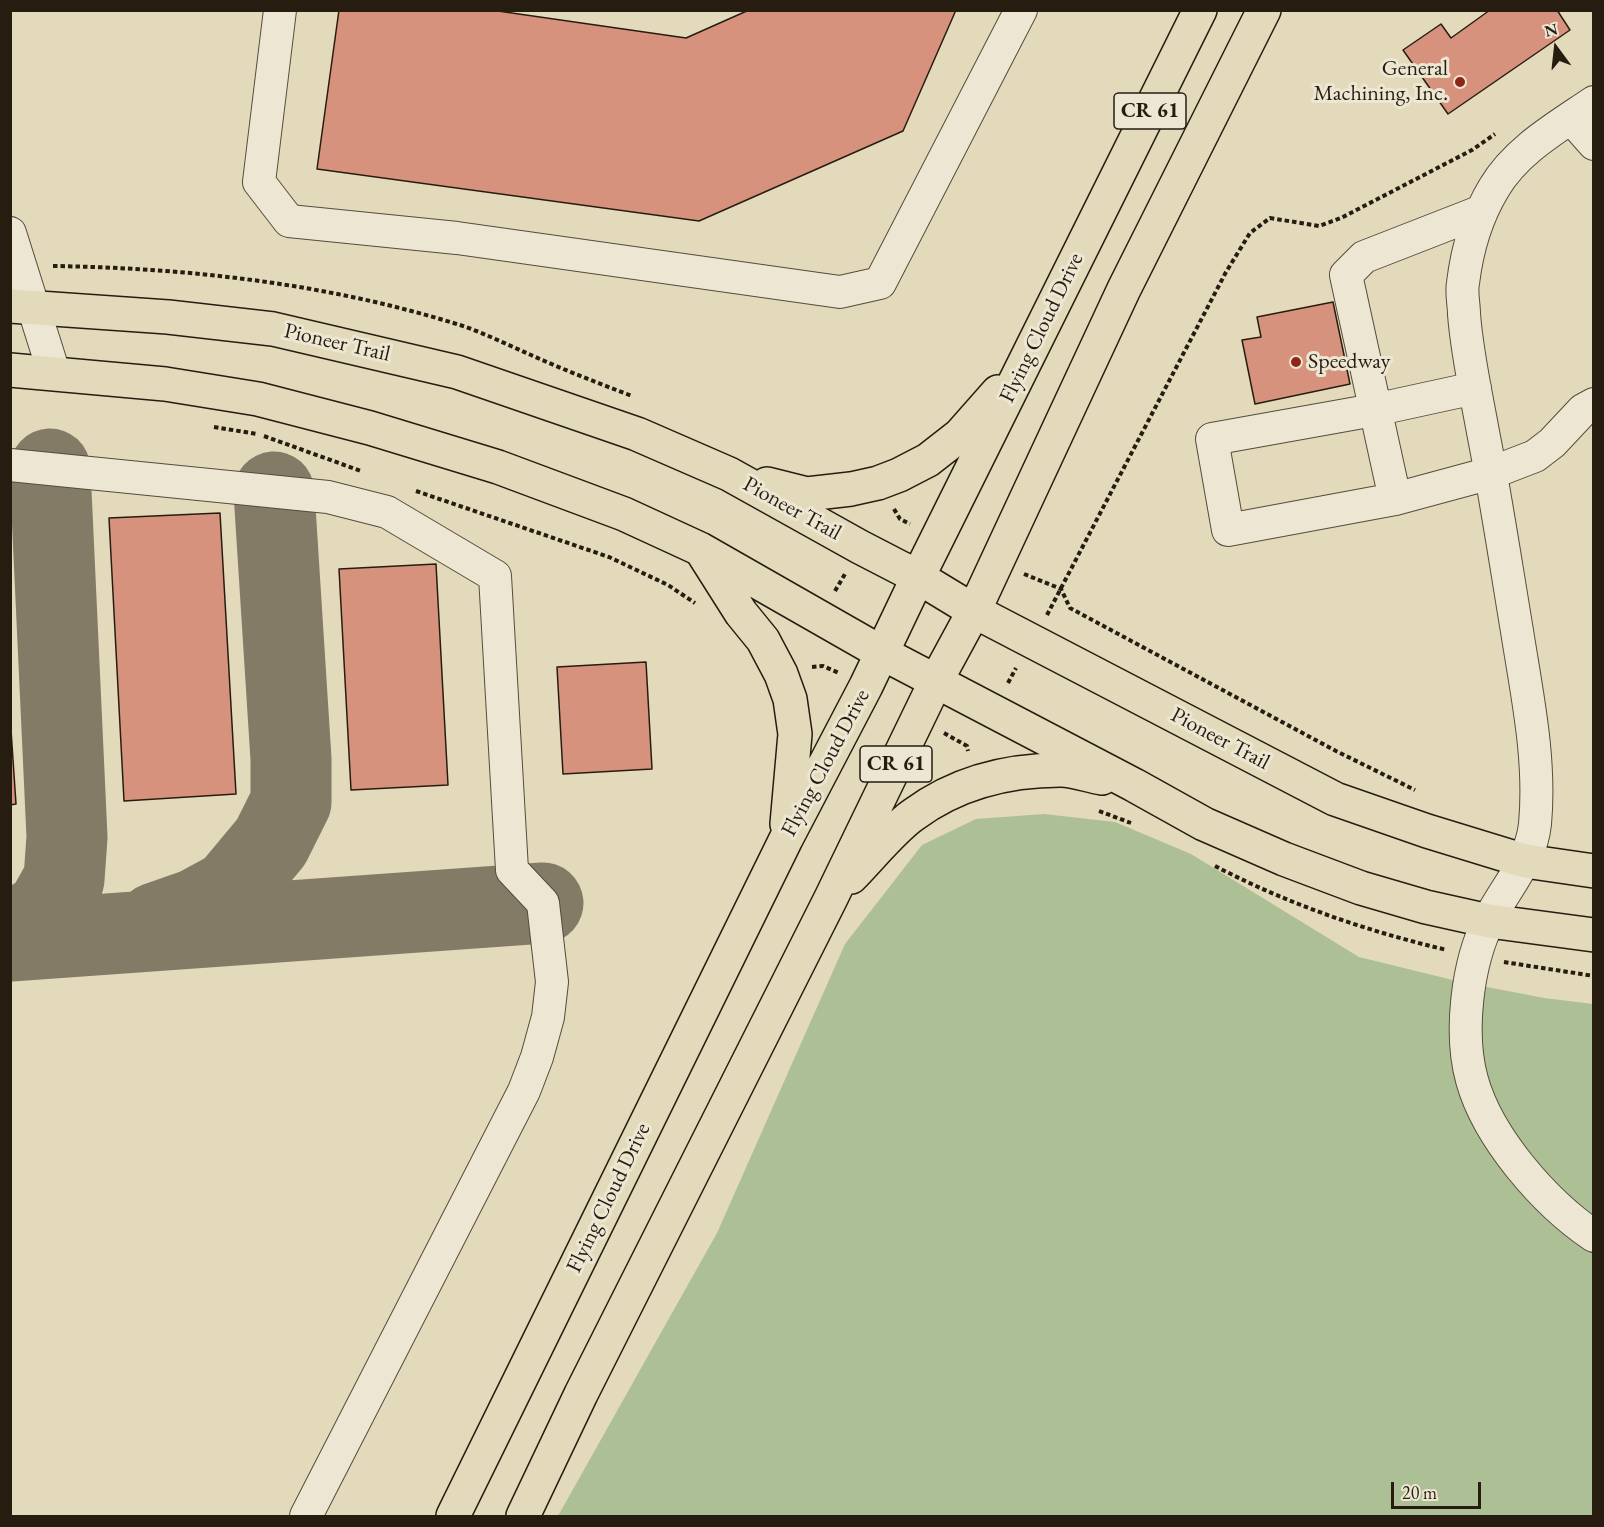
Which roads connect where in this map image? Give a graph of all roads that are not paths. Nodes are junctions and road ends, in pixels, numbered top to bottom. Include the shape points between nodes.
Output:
1 (280, 10) edge
2 (1021, 10) edge
3 (1200, 10) edge
4 (1264, 10) edge
5 (1582, 110) edge
6 (1593, 144) edge
7 (1482, 211) junction
8 (10, 233) edge
9 (22, 306) edge
10 (1027, 359) junction
11 (10, 370) edge
12 (54, 373) junction
13 (1475, 388) junction
14 (1593, 404) edge
15 (1374, 410) junction
16 (10, 465) edge
17 (1491, 473) junction
18 (729, 474) junction
19 (1395, 499) junction
20 (700, 549) junction
21 (918, 577) junction
22 (974, 611) junction
23 (882, 653) junction
24 (936, 681) junction
25 (1134, 785) junction
26 (786, 839) junction
27 (1525, 861) junction
28 (1593, 871) edge
29 (831, 898) junction
30 (1489, 921) junction
31 (1593, 935) edge
32 (1593, 1236) edge
33 (306, 1516) edge
34 (453, 1516) edge
35 (523, 1516) edge

1 - 2 street via 259,182 289,221 457,238 840,292 880,283
3 - 10 main road, Flying Cloud Drive / CR 61
4 - 22 main road, CR 61 via 1124,289
5 - 6 street
5 - 7 street via 1520,156 1496,185
7 - 13 street via 1462,286
7 - 15 street via 1364,256 1346,275
8 - 9 street
9 - 12 street
9 - 18 main road, Pioneer Trail via 273,329 389,354 457,372 637,434
10 - 18 main road via 960,435 928,460 899,475 851,489 807,494
10 - 21 main road, Flying Cloud Drive / CR 61
11 - 12 main road
12 - 20 main road via 165,384 258,399 370,428 498,467 624,514
13 - 15 street
13 - 17 street
14 - 17 street via 1535,456
15 - 19 street
15 - 19 street via 1212,440 1228,530
16 - 33 street via 328,497 387,512 495,576 512,870 543,903 552,982 548,1017 524,1091
17 - 19 street
17 - 27 street via 1536,747 1535,827
18 - 21 main road, Pioneer Trail
20 - 23 main road
20 - 26 main road via 763,640 790,699 795,734
21 - 22 main road, Pioneer Trail
21 - 23 main road, Flying Cloud Drive / CR 61
22 - 24 main road, CR 61
22 - 27 main road, Pioneer Trail via 1335,799
23 - 24 main road
23 - 26 main road, Flying Cloud Drive / CR 61
24 - 25 main road
24 - 29 main road, CR 61
25 - 29 main road via 1063,770 975,781 911,816
25 - 30 main road via 1204,824 1284,859 1361,888
26 - 34 main road, Flying Cloud Drive / CR 61
27 - 28 main road, Pioneer Trail
27 - 30 street
29 - 35 main road, CR 61
30 - 31 main road
30 - 32 street via 1476,957 1465,1010 1472,1079 1505,1149 1576,1224

